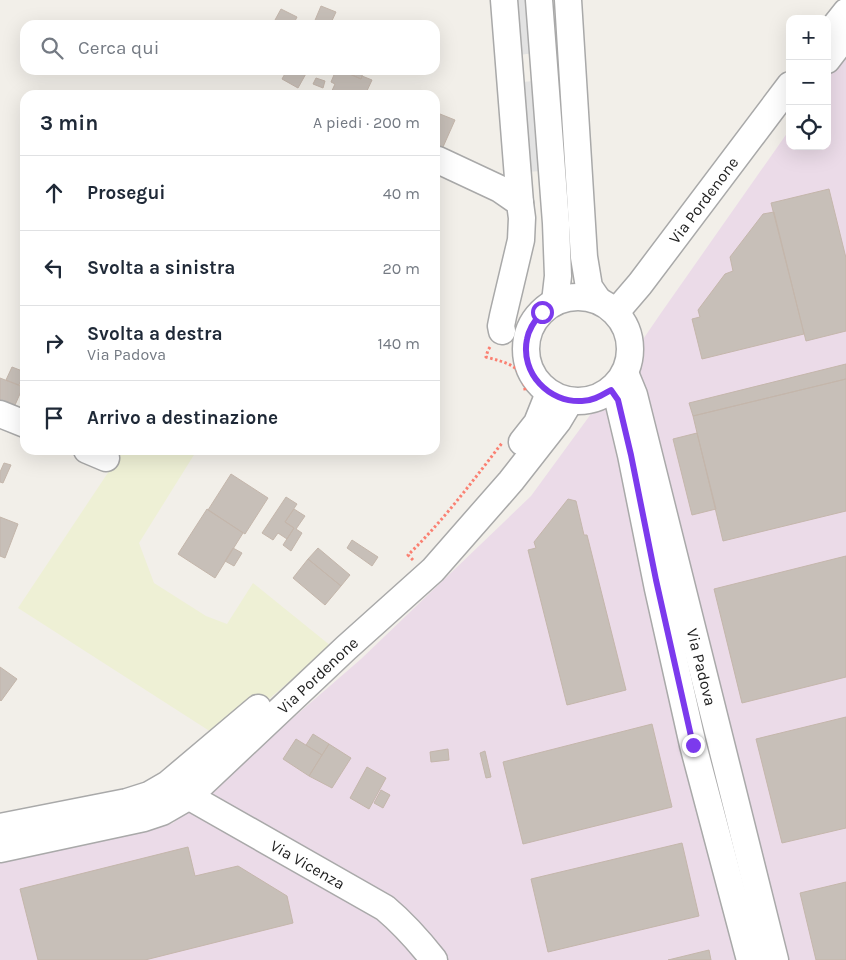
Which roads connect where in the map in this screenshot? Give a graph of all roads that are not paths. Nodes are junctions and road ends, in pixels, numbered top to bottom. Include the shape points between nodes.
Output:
1 (504, 0) edge
2 (539, 0) edge
3 (568, 0) edge
4 (846, 12) edge
5 (831, 31) edge
6 (846, 35) edge
7 (831, 55) edge
8 (786, 91) edge
9 (786, 114) edge
10 (440, 161) edge
11 (729, 178) junction
12 (520, 203) junction
13 (542, 310) junction
14 (614, 314) junction
15 (502, 331) junction
16 (529, 367) junction
17 (618, 382) junction
18 (548, 397) junction
19 (0, 414) edge
20 (20, 422) edge
21 (350, 637) junction
22 (178, 790) junction
23 (0, 827) edge
24 (0, 849) edge
25 (743, 884) junction
26 (434, 960) edge
27 (750, 960) edge
28 (775, 960) edge

1 - 12 street
2 - 13 street via 558,276
3 - 14 street via 584,257 589,287
4 - 5 street
6 - 7 street
8 - 11 street, Via Pordenone
9 - 11 street, Via Pordenone
10 - 12 street via 500,189
11 - 14 street, Via Pordenone via 644,304
12 - 15 street via 521,240
13 - 14 street via 569,298 583,297
13 - 15 street via 518,331
13 - 16 street via 527,339
14 - 17 street via 631,345 630,360
15 - 16 street via 504,341
16 - 18 street
17 - 18 street via 598,397 584,401
17 - 25 street, Via Padova via 634,395 670,586
18 - 21 street, Via Pordenone via 537,423 476,501
18 - 21 street, Via Pordenone via 558,420 512,482 433,570
19 - 20 street
21 - 22 street, Via Pordenone
22 - 23 street, Via Pordenone
22 - 24 street, Via Pordenone via 162,812 144,818
22 - 26 street, Via Vicenza via 385,908 402,922
25 - 27 street, Via Padova
25 - 28 street, Via Padova

